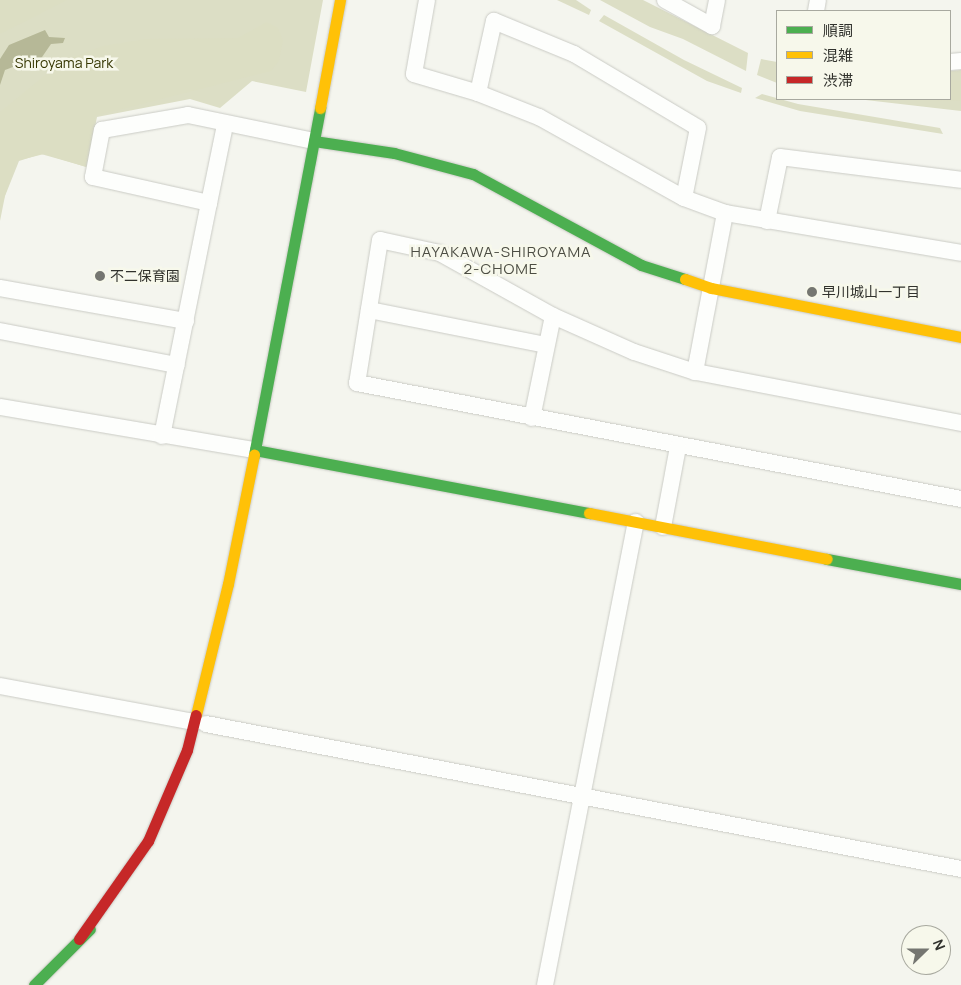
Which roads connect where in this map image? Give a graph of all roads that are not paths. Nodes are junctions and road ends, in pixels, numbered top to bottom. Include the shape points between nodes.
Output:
1 (340, 0) edge
2 (427, 0) edge
3 (665, 0) edge
4 (717, 0) edge
5 (478, 93) junction
6 (225, 125) junction
7 (314, 141) junction
8 (961, 180) edge
9 (684, 198) junction
10 (209, 203) junction
11 (725, 213) junction
12 (767, 221) junction
13 (961, 253) edge
14 (0, 288) edge
15 (711, 288) junction
16 (369, 310) junction
17 (553, 316) junction
18 (186, 321) junction
19 (0, 331) edge
20 (961, 337) edge
21 (546, 345) junction
22 (177, 364) junction
23 (695, 372) junction
24 (0, 408) edge
25 (532, 418) junction
26 (961, 424) edge
27 (162, 436) junction
28 (678, 447) junction
29 (255, 450) junction
30 (961, 499) edge
31 (636, 522) junction
32 (663, 527) junction
33 (961, 584) edge
34 (0, 686) edge
35 (200, 723) junction
36 (192, 771) dead end
37 (581, 797) junction
38 (167, 830) dead end
39 (961, 869) edge
40 (78, 939) junction
41 (34, 985) edge
42 (545, 985) edge

1 - 7 street
2 - 5 street via 414,74
3 - 4 street via 712,26
5 - 9 street via 539,118
5 - 9 street via 494,21 574,54 698,128
6 - 7 street
6 - 10 street
6 - 10 street via 188,115 102,130 93,178
7 - 15 street via 394,153 473,174 641,265
7 - 29 street
8 - 12 street via 780,157
9 - 11 street
10 - 18 street
11 - 12 street
11 - 15 street
12 - 13 street
14 - 18 street
15 - 20 street
15 - 23 street
16 - 17 street via 380,240 440,253
16 - 21 street
16 - 25 street via 357,383
17 - 21 street
17 - 23 street via 634,352
18 - 22 street
19 - 22 street
21 - 25 street
22 - 27 street
23 - 26 street
24 - 27 street
25 - 28 street
27 - 29 street
28 - 30 street
28 - 32 street
29 - 31 street
29 - 35 street via 228,584 222,645
31 - 32 street
31 - 37 street
32 - 33 street
34 - 35 street
35 - 36 street
35 - 37 street
35 - 40 street via 148,841
37 - 39 street
37 - 42 street
38 - 40 street via 125,895
40 - 41 street

